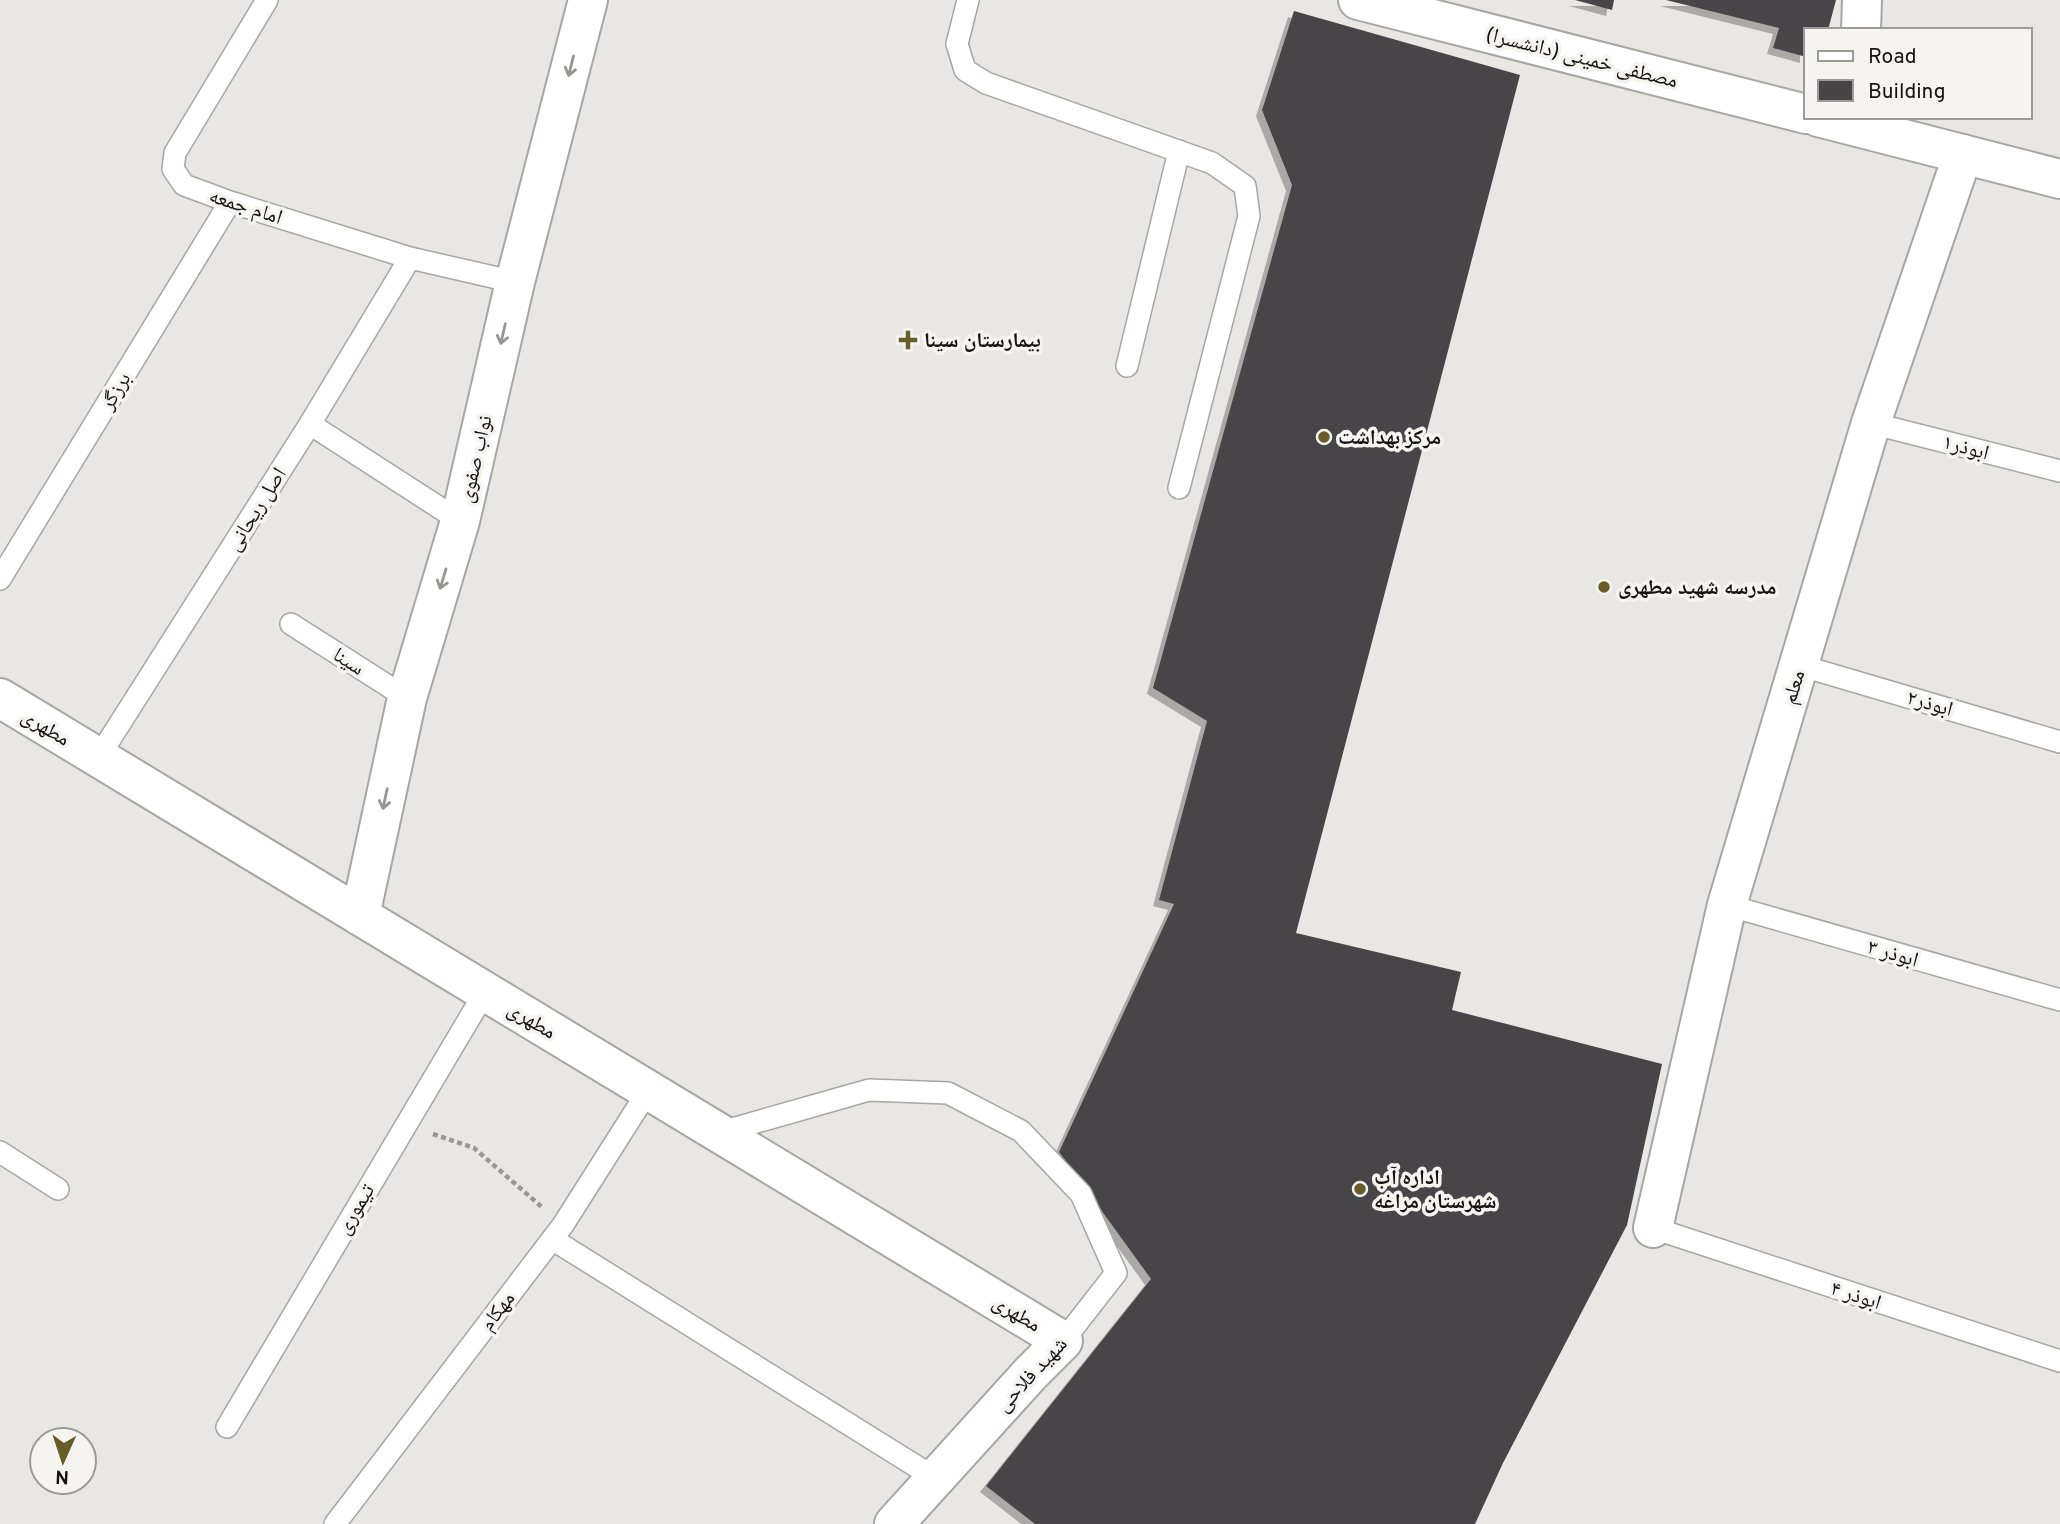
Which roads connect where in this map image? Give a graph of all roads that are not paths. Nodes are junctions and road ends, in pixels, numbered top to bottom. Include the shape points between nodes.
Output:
1 (267, 0) edge
2 (588, 0) edge
3 (968, 0) edge
4 (1357, 0) edge
5 (1862, 0) edge
6 (1861, 28) edge
7 (1804, 113) edge
8 (1834, 119) edge
9 (1857, 122) edge
10 (1180, 151) junction
11 (1963, 154) junction
12 (2060, 179) edge
13 (230, 202) junction
14 (410, 258) junction
15 (515, 282) junction
16 (1127, 366) dead end
17 (1871, 422) junction
18 (310, 424) junction
19 (2060, 471) edge
20 (1180, 488) dead end
21 (460, 521) junction
22 (0, 579) edge
23 (291, 624) dead end
24 (1799, 665) junction
25 (0, 698) edge
26 (407, 698) junction
27 (2060, 742) edge
28 (98, 758) junction
29 (1727, 905) junction
30 (360, 916) junction
31 (485, 992) junction
32 (2060, 1000) edge
33 (648, 1091) junction
34 (718, 1133) junction
35 (0, 1152) edge
36 (58, 1189) dead end
37 (1653, 1228) joint
38 (557, 1231) junction
39 (1063, 1341) junction
40 (2060, 1361) edge
41 (227, 1427) dead end
42 (935, 1478) junction
43 (334, 1524) edge
44 (894, 1524) edge

1 - 13 lane, امام جمعه via 175,153 173,169 184,185
2 -> 15 street, نواب صفوی
3 - 10 lane via 957,44 965,70 986,83
4 - 7 street, مصطفی خمینی (دانشسرا)
5 - 6 street
8 - 9 street
9 - 11 street
10 - 16 lane
10 - 20 lane via 1212,163 1245,186 1249,216
11 - 12 street
11 - 17 street, معلم
13 - 14 lane, امام جمعه
13 - 22 lane, برزگر
14 - 15 lane, امام جمعه
14 - 18 lane, اصل ریحانی
15 -> 21 street, نواب صفوی
17 - 19 lane, ابوذر۱
17 - 24 street, معلم
18 - 21 lane
18 - 28 lane, اصل ریحانی
21 -> 26 street, نواب صفوی
23 - 26 lane, سینا
24 - 27 lane, ابوذر۲
24 - 29 street, معلم
25 - 28 street, مطهری
26 -> 30 street, نواب صفوی
28 - 30 street, مطهری
29 - 32 lane, ابوذر ۳
29 - 37 street, معلم
30 - 31 street, مطهری
31 - 33 street, مطهری
31 - 41 lane, تیموری
33 - 34 street, مطهری
33 - 38 lane, مهکام
34 - 39 street, مطهری
34 - 39 lane, شهید فلاحی via 869,1090 948,1093 1021,1131 1081,1194 1116,1273
35 - 36 lane
37 - 40 lane, ابوذر ۴
38 - 42 lane
38 - 43 lane, مهکام
39 - 42 street, شهید فلاحی
42 - 44 street, شهید فلاحی

